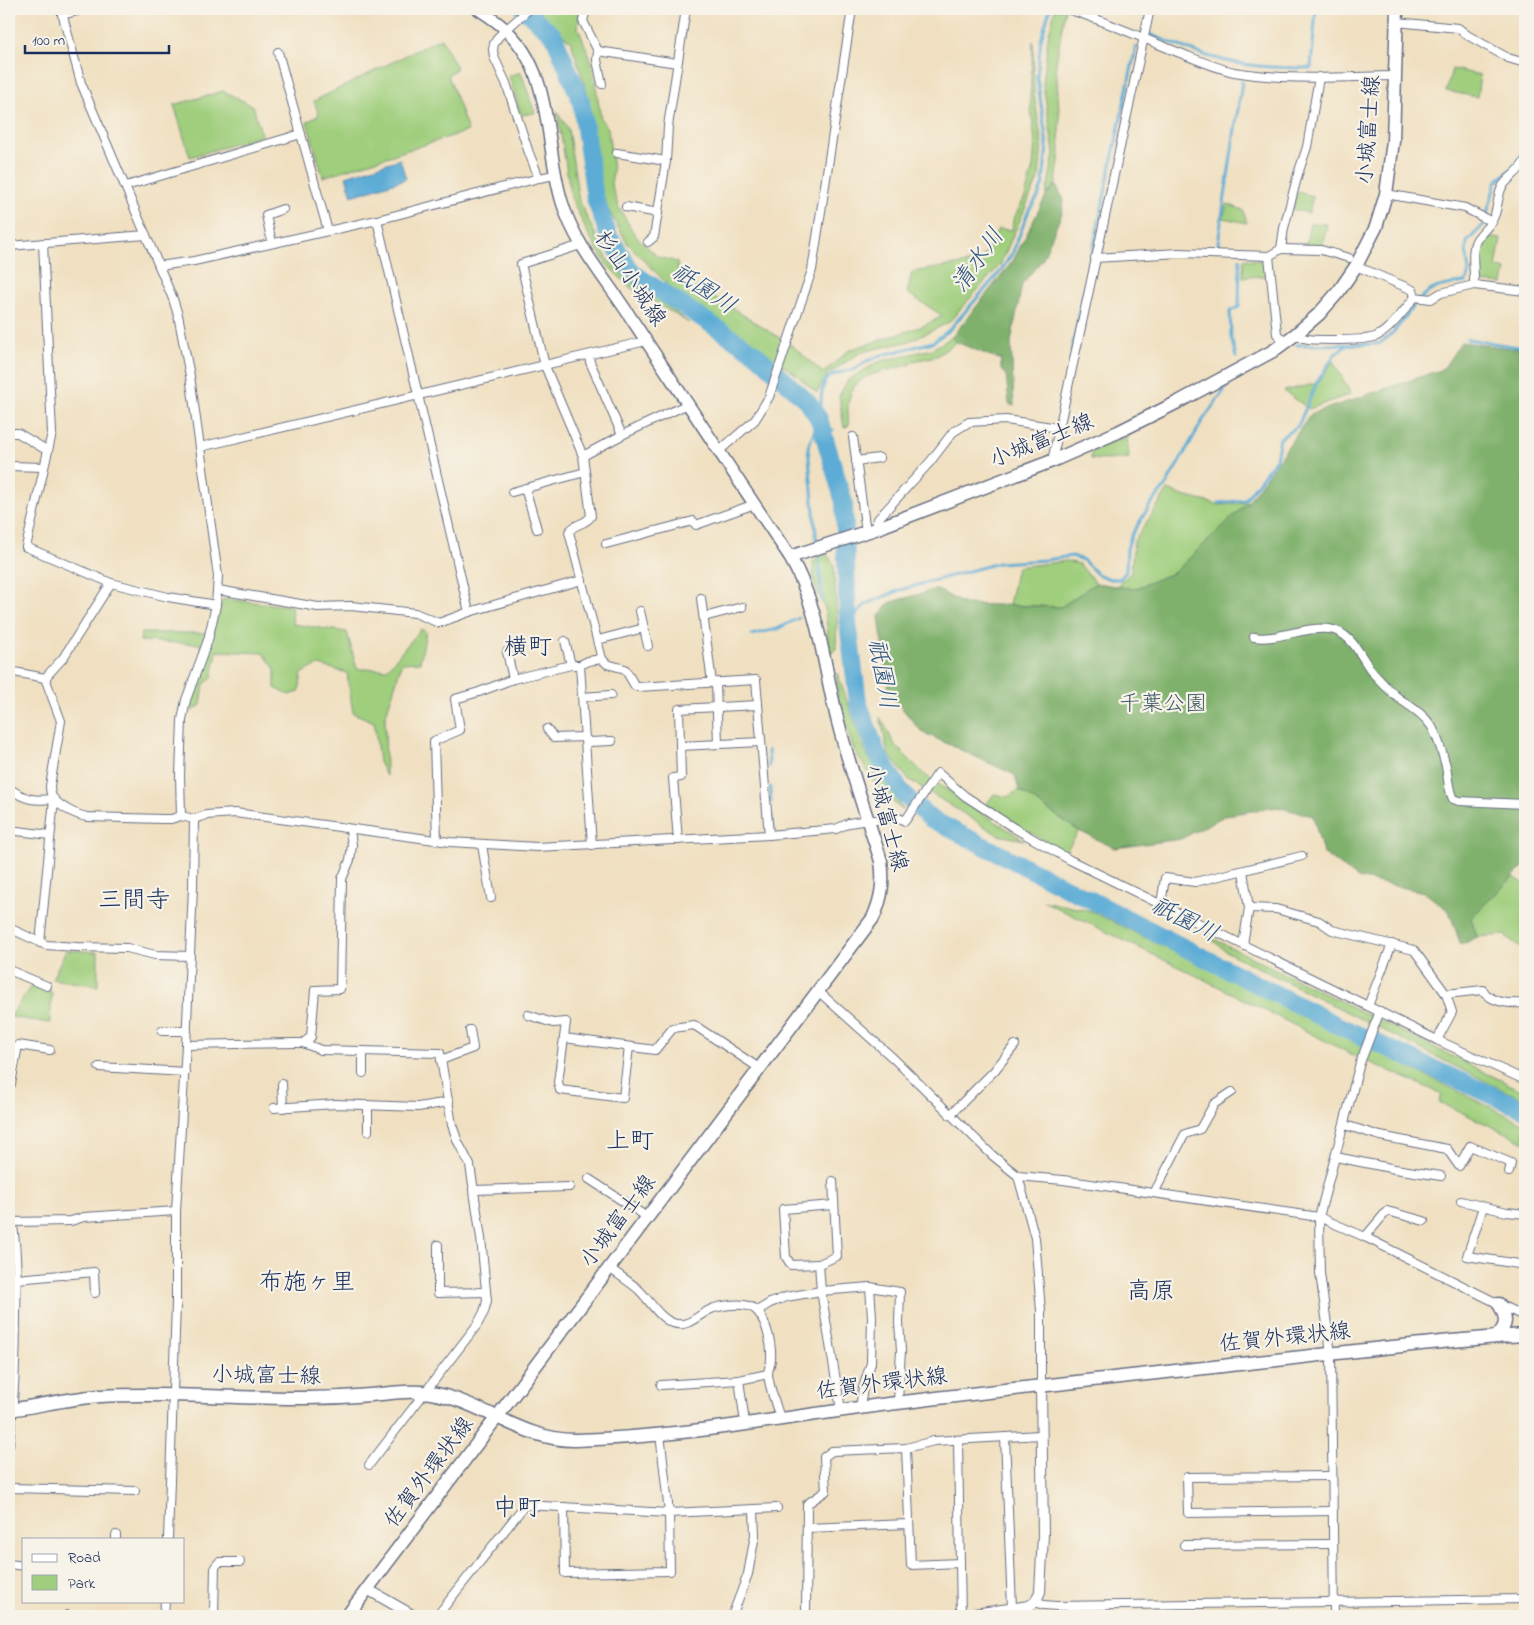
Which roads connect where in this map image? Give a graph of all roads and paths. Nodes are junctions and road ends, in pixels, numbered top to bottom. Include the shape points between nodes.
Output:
1 (85, 9) edge
2 (478, 9) edge
3 (529, 9) edge
4 (586, 9) edge
5 (681, 9) edge
6 (686, 9) edge
7 (852, 9) edge
8 (1067, 9) edge
9 (1150, 9) edge
10 (62, 12) edge
11 (1396, 15) edge
12 (510, 26) junction
13 (1143, 39) junction
14 (598, 51) junction
15 (278, 52) dead end
16 (677, 63) junction
17 (1525, 63) edge
18 (1394, 76) junction
19 (1319, 77) junction
20 (602, 84) dead end
21 (301, 134) junction
22 (617, 153) dead end
23 (666, 161) junction
24 (1525, 161) edge
25 (555, 175) junction
26 (539, 178) junction
27 (126, 186) junction
28 (1386, 194) junction
29 (626, 207) dead end
30 (283, 209) dead end
31 (658, 213) junction
32 (377, 220) junction
33 (1492, 222) junction
34 (328, 231) junction
35 (146, 235) junction
36 (648, 242) dead end
37 (43, 243) junction
38 (272, 244) junction
39 (581, 245) junction
40 (9, 246) edge
41 (1281, 249) junction
42 (1269, 256) junction
43 (1095, 258) junction
44 (1353, 262) junction
45 (159, 266) junction
46 (1474, 285) junction
47 (1525, 291) edge
48 (1415, 297) junction
49 (1296, 334) junction
50 (646, 341) junction
51 (1285, 342) junction
52 (589, 355) junction
53 (545, 366) junction
54 (418, 395) junction
55 (688, 404) junction
56 (1058, 428) junction
57 (9, 433) edge
58 (622, 435) junction
59 (853, 437) dead end
60 (200, 447) junction
61 (48, 450) junction
62 (719, 451) junction
63 (583, 456) junction
64 (879, 458) dead end
65 (856, 461) junction
66 (1052, 461) junction
67 (9, 466) edge
68 (44, 467) junction
69 (585, 472) junction
70 (525, 488) junction
71 (512, 492) dead end
72 (755, 504) junction
73 (537, 529) dead end
74 (870, 530) junction
75 (606, 544) dead end
76 (790, 558) junction
77 (582, 580) junction
78 (110, 583) junction
79 (218, 590) junction
80 (701, 598) dead end
81 (216, 605) junction
82 (742, 607) dead end
83 (640, 611) dead end
84 (469, 612) junction
85 (704, 617) junction
86 (644, 628) junction
87 (1254, 637) dead end
88 (598, 640) junction
89 (565, 641) dead end
90 (648, 646) dead end
91 (507, 652) dead end
92 (602, 658) junction
93 (575, 665) junction
94 (9, 671) edge
95 (45, 678) junction
96 (513, 679) junction
97 (714, 683) junction
98 (611, 696) dead end
99 (582, 697) junction
100 (758, 704) junction
101 (717, 707) junction
102 (547, 729) dead end
103 (584, 737) junction
104 (612, 741) dead end
105 (761, 742) junction
106 (718, 744) junction
107 (680, 746) junction
108 (9, 788) edge
109 (54, 799) junction
110 (1525, 804) edge
111 (181, 816) junction
112 (194, 820) junction
113 (868, 820) junction
114 (9, 830) edge
115 (350, 830) junction
116 (50, 835) junction
117 (769, 835) junction
118 (437, 840) junction
119 (678, 840) junction
120 (482, 845) junction
121 (592, 845) junction
122 (1302, 856) dead end
123 (1243, 871) junction
124 (491, 898) dead end
125 (1161, 904) junction
126 (1249, 908) junction
127 (9, 928) edge
128 (40, 943) junction
129 (1242, 944) junction
130 (1392, 944) junction
131 (190, 956) junction
132 (9, 970) edge
133 (46, 986) dead end
134 (818, 991) junction
135 (1446, 994) junction
136 (1525, 1003) edge
137 (1368, 1006) junction
138 (1380, 1011) junction
139 (528, 1015) dead end
140 (470, 1030) dead end
141 (162, 1031) dead end
142 (187, 1031) junction
143 (564, 1038) junction
144 (1437, 1040) junction
145 (303, 1043) junction
146 (186, 1045) junction
147 (1015, 1045) dead end
148 (629, 1046) junction
149 (50, 1050) dead end
150 (363, 1051) junction
151 (441, 1060) junction
152 (1525, 1063) edge
153 (98, 1067) dead end
154 (759, 1068) junction
155 (185, 1072) junction
156 (363, 1073) dead end
157 (1524, 1079) edge
158 (9, 1084) edge
159 (282, 1084) dead end
160 (1232, 1092) dead end
161 (449, 1102) junction
162 (368, 1105) junction
163 (274, 1108) dead end
164 (283, 1108) junction
165 (950, 1115) junction
166 (1345, 1125) junction
167 (368, 1131) dead end
168 (1336, 1157) junction
169 (1509, 1172) dead end
170 (1018, 1176) junction
171 (1441, 1176) dead end
172 (589, 1179) dead end
173 (833, 1181) dead end
174 (569, 1187) dead end
175 (473, 1190) junction
176 (1154, 1193) junction
177 (1461, 1201) dead end
178 (834, 1205) junction
179 (9, 1207) edge
180 (1483, 1207) junction
181 (176, 1211) junction
182 (1525, 1214) edge
183 (647, 1217) junction
184 (1319, 1218) junction
185 (1424, 1221) dead end
186 (12, 1222) junction
187 (1365, 1238) junction
188 (438, 1245) dead end
189 (819, 1264) junction
190 (1525, 1265) edge
191 (610, 1268) junction
192 (17, 1279) junction
193 (870, 1287) junction
194 (820, 1291) junction
195 (486, 1292) junction
196 (96, 1293) dead end
197 (1499, 1304) junction
198 (757, 1311) junction
199 (1525, 1317) edge
200 (12, 1334) edge
201 (1525, 1335) edge
202 (1496, 1337) junction
203 (1331, 1354) junction
204 (768, 1374) junction
205 (739, 1380) junction
206 (660, 1385) dead end
207 (1041, 1386) junction
208 (425, 1392) junction
209 (172, 1396) junction
210 (898, 1402) junction
211 (860, 1408) junction
212 (11, 1409) edge
213 (841, 1410) junction
214 (498, 1417) junction
215 (780, 1418) junction
216 (745, 1423) junction
217 (660, 1434) junction
218 (1040, 1435) junction
219 (1004, 1437) junction
220 (958, 1440) junction
221 (9, 1446) edge
222 (906, 1448) junction
223 (369, 1465) dead end
224 (1332, 1476) junction
225 (9, 1488) edge
226 (135, 1491) dead end
227 (564, 1508) junction
228 (777, 1508) dead end
229 (754, 1510) junction
230 (1333, 1511) junction
231 (669, 1513) junction
232 (909, 1524) junction
233 (807, 1528) junction
234 (168, 1538) edge
235 (1333, 1544) junction
236 (1184, 1545) dead end
237 (240, 1562) dead end
238 (9, 1564) edge
239 (960, 1564) junction
240 (22, 1566) edge
241 (367, 1589) junction
242 (1525, 1599) edge
243 (165, 1602) edge
244 (1035, 1602) junction
245 (1334, 1602) junction
246 (1018, 1610) edge
247 (164, 1616) edge
248 (214, 1616) edge
249 (347, 1616) edge
250 (414, 1616) edge
251 (437, 1616) edge
252 (732, 1616) edge
253 (806, 1616) edge
254 (961, 1616) edge
255 (1334, 1616) edge

1 - 10 street
2 - 12 main road, 杉山小城線
3 - 12 street
4 - 14 street via 583,21
5 - 6 street
6 - 16 street
7 - 62 street via 812,270 769,397 755,420
8 - 13 street
9 - 13 street
10 - 27 street via 81,82
11 - 17 street via 1458,28 1508,58
11 - 18 main road, 小城富士線
12 - 25 main road, 杉山小城線 via 538,80 545,104
12 - 26 street via 494,44 494,57
13 - 19 street via 1233,72
13 - 43 street
14 - 16 street
14 - 20 street
15 - 21 street
16 - 23 street
18 - 19 street
18 - 28 main road, 小城富士線 via 1393,141
19 - 41 street via 1307,147
21 - 27 street
21 - 34 street
22 - 23 street
23 - 31 street
24 - 33 street via 1520,171 1501,189
25 - 26 street
25 - 39 main road, 杉山小城線 via 568,219
26 - 32 street
27 - 35 street
28 - 33 street via 1465,208
28 - 44 main road, 小城富士線 via 1376,226
29 - 31 street
30 - 38 street via 266,215
31 - 36 street via 654,237
32 - 34 street
32 - 54 street
33 - 46 street via 1477,240 1473,251
34 - 38 street
35 - 37 street
35 - 45 street
37 - 40 street
37 - 61 street via 53,426
38 - 45 street
39 - 50 main road, 杉山小城線
39 - 53 street via 521,264
41 - 42 street
41 - 44 street via 1321,250
42 - 43 street via 1179,253
42 - 51 street via 1277,334
43 - 56 street
44 - 48 street via 1414,290
44 - 49 main road, 小城富士線 via 1339,291
45 - 60 street via 178,315
46 - 47 street
46 - 48 street via 1441,293 1431,299
48 - 49 street via 1378,336 1368,339 1317,339
49 - 51 main road, 小城富士線
50 - 52 street
50 - 55 main road, 杉山小城線
51 - 66 main road, 小城富士線 via 1118,432
52 - 53 street
52 - 58 street
53 - 54 street
53 - 63 street
54 - 60 street
54 - 84 street
55 - 58 street
55 - 62 main road, 杉山小城線
56 - 66 street
56 - 74 street via 1006,420 970,422 953,432
57 - 61 street via 18,433
58 - 63 street
59 - 65 street
60 - 79 street via 216,551
61 - 68 street
62 - 72 main road, 杉山小城線
63 - 69 street
64 - 65 street
65 - 74 street
66 - 74 main road, 小城富士線
67 - 68 street
68 - 78 street via 26,547
69 - 70 street
69 - 77 street via 591,516 569,532
70 - 71 street
70 - 73 street
72 - 75 street via 696,525 693,522
72 - 76 main road, 杉山小城線
74 - 76 main road, 小城富士線
76 - 113 main road, 小城富士線 via 811,603 838,722
77 - 84 street
77 - 88 street
78 - 81 street
78 - 95 street via 63,658
79 - 81 street
79 - 84 street via 318,607 351,606 415,613 439,623
80 - 85 street
81 - 111 street via 182,720
82 - 85 street
83 - 86 street
85 - 97 street
86 - 88 street
86 - 90 street
87 - 110 street via 1310,629 1341,632 1374,674 1432,727 1453,799 1459,802
88 - 92 street
89 - 93 street
91 - 96 street
92 - 93 street
92 - 97 street via 607,664 625,669 638,687
93 - 96 street
93 - 99 street
94 - 95 street
95 - 109 street via 61,721 50,786
96 - 118 street via 455,699 460,730 434,741
97 - 100 street via 756,680
97 - 101 street
98 - 99 street
99 - 103 street
100 - 101 street
100 - 105 street
101 - 106 street
101 - 107 street via 679,709
102 - 103 street via 554,738
103 - 104 street via 589,742
103 - 121 street
105 - 106 street
105 - 117 street
106 - 107 street
107 - 119 street via 681,777 673,778
108 - 109 street via 35,801
109 - 111 street via 87,817 163,819
109 - 116 street
111 - 112 street
112 - 115 street via 206,814 235,813
112 - 131 street
113 - 117 street via 836,829
113 - 125 street via 897,817 905,820 938,773 965,796 1014,828 1070,860
113 - 134 main road, 小城富士線 via 883,877 879,904 873,918
114 - 116 street
115 - 118 street
115 - 145 street via 350,860 342,879 340,989 315,990 311,1037
116 - 128 street
117 - 119 street
118 - 120 street
119 - 121 street
120 - 121 street
120 - 124 street
122 - 123 street
123 - 125 street via 1195,882 1165,878
123 - 126 street
125 - 129 street
126 - 129 street
126 - 130 street via 1276,909 1319,921 1332,930
127 - 128 street
128 - 131 street via 127,948 155,955
129 - 137 street
130 - 135 street via 1414,950
130 - 137 street
131 - 142 street
132 - 133 street
134 - 154 main road, 小城富士線
134 - 165 street via 893,1058
135 - 136 street via 1483,990 1486,995 1509,1004
135 - 144 street via 1452,1012
137 - 138 street
138 - 144 street
138 - 166 street via 1360,1063
139 - 143 street via 553,1023 566,1022
140 - 151 street via 474,1048
141 - 142 street
142 - 146 street
143 - 148 street
143 - 148 street via 558,1082 560,1090 623,1098
144 - 157 street
145 - 146 street
145 - 150 street via 321,1050
146 - 155 street
147 - 165 street
148 - 154 street via 655,1050 673,1028 694,1025
149 - 158 street via 18,1045
150 - 151 street via 440,1053
150 - 156 street
151 - 161 street
152 - 157 street
153 - 155 street
154 - 183 main road, 小城富士線
155 - 181 street
159 - 164 street
160 - 176 street via 1214,1104 1200,1129 1185,1134
161 - 162 street via 418,1107
161 - 175 street via 452,1125 470,1164
162 - 164 street
162 - 167 street
163 - 164 street
165 - 170 street
166 - 168 street
166 - 169 street via 1380,1136 1446,1149 1460,1166 1470,1146 1511,1163
168 - 171 street
168 - 184 street
170 - 176 street
170 - 207 street via 1035,1238 1041,1311
172 - 183 street
173 - 178 street
174 - 175 street
175 - 195 street
176 - 184 street
177 - 180 street
178 - 189 street via 837,1256
178 - 189 street via 783,1209 786,1257 791,1265
179 - 186 street
180 - 182 street
180 - 190 street via 1467,1256
181 - 186 street via 84,1217 71,1221
181 - 209 street
183 - 191 main road, 小城富士線
184 - 187 street
184 - 203 street via 1320,1273
185 - 187 street via 1387,1210
186 - 192 street
187 - 197 street
188 - 195 street via 438,1292
189 - 194 street
191 - 198 street via 673,1323 689,1322 713,1308 744,1305
191 - 214 main road, 小城富士線
192 - 196 street via 94,1272
192 - 200 street
193 - 194 street
193 - 210 street via 900,1292 902,1350
193 - 211 street via 871,1363
194 - 198 street via 786,1297
194 - 213 street
195 - 208 street via 487,1301 477,1325
197 - 199 street
197 - 202 main road via 1505,1322
198 - 204 street via 764,1322 771,1347
200 - 212 street
201 - 202 main road, 佐賀外環状線
202 - 203 main road, 佐賀外環状線
203 - 207 main road, 佐賀外環状線
203 - 224 street
204 - 205 street
204 - 215 street
205 - 206 street
205 - 216 street
207 - 210 main road, 佐賀外環状線
207 - 218 street
208 - 209 main road, 小城富士線 via 330,1398
208 - 214 main road, 小城富士線 via 462,1401
208 - 223 street
209 - 212 main road, 小城富士線 via 98,1396
209 - 234 street
210 - 211 main road, 佐賀外環状線
211 - 213 main road, 佐賀外環状線
212 - 221 street
213 - 215 main road, 佐賀外環状線
214 - 217 main road, 佐賀外環状線 via 534,1434 552,1438 573,1440
214 - 241 main road, 佐賀外環状線
215 - 216 main road, 佐賀外環状線
216 - 217 main road, 佐賀外環状線
217 - 231 street
218 - 219 street
218 - 244 street via 1043,1535 1040,1592
219 - 220 street
219 - 246 street
220 - 222 street via 934,1441
220 - 239 street
222 - 232 street
222 - 233 street via 832,1450 824,1457 826,1492 807,1504
224 - 230 street
224 - 230 street via 1187,1477 1188,1513
225 - 226 street
227 - 231 street
227 - 231 street via 565,1573 670,1571
227 - 251 street via 525,1505
228 - 229 street
229 - 231 street
229 - 252 street via 755,1535 748,1574
230 - 235 street
232 - 233 street
232 - 239 street via 911,1565
233 - 253 street
235 - 236 street
235 - 245 street
237 - 248 street via 219,1562 214,1567
238 - 240 street
239 - 254 street
241 - 249 main road, 佐賀外環状線
241 - 250 street
242 - 245 street
243 - 247 street
244 - 245 street via 1056,1606
244 - 246 street
245 - 255 street
246 - 254 street

